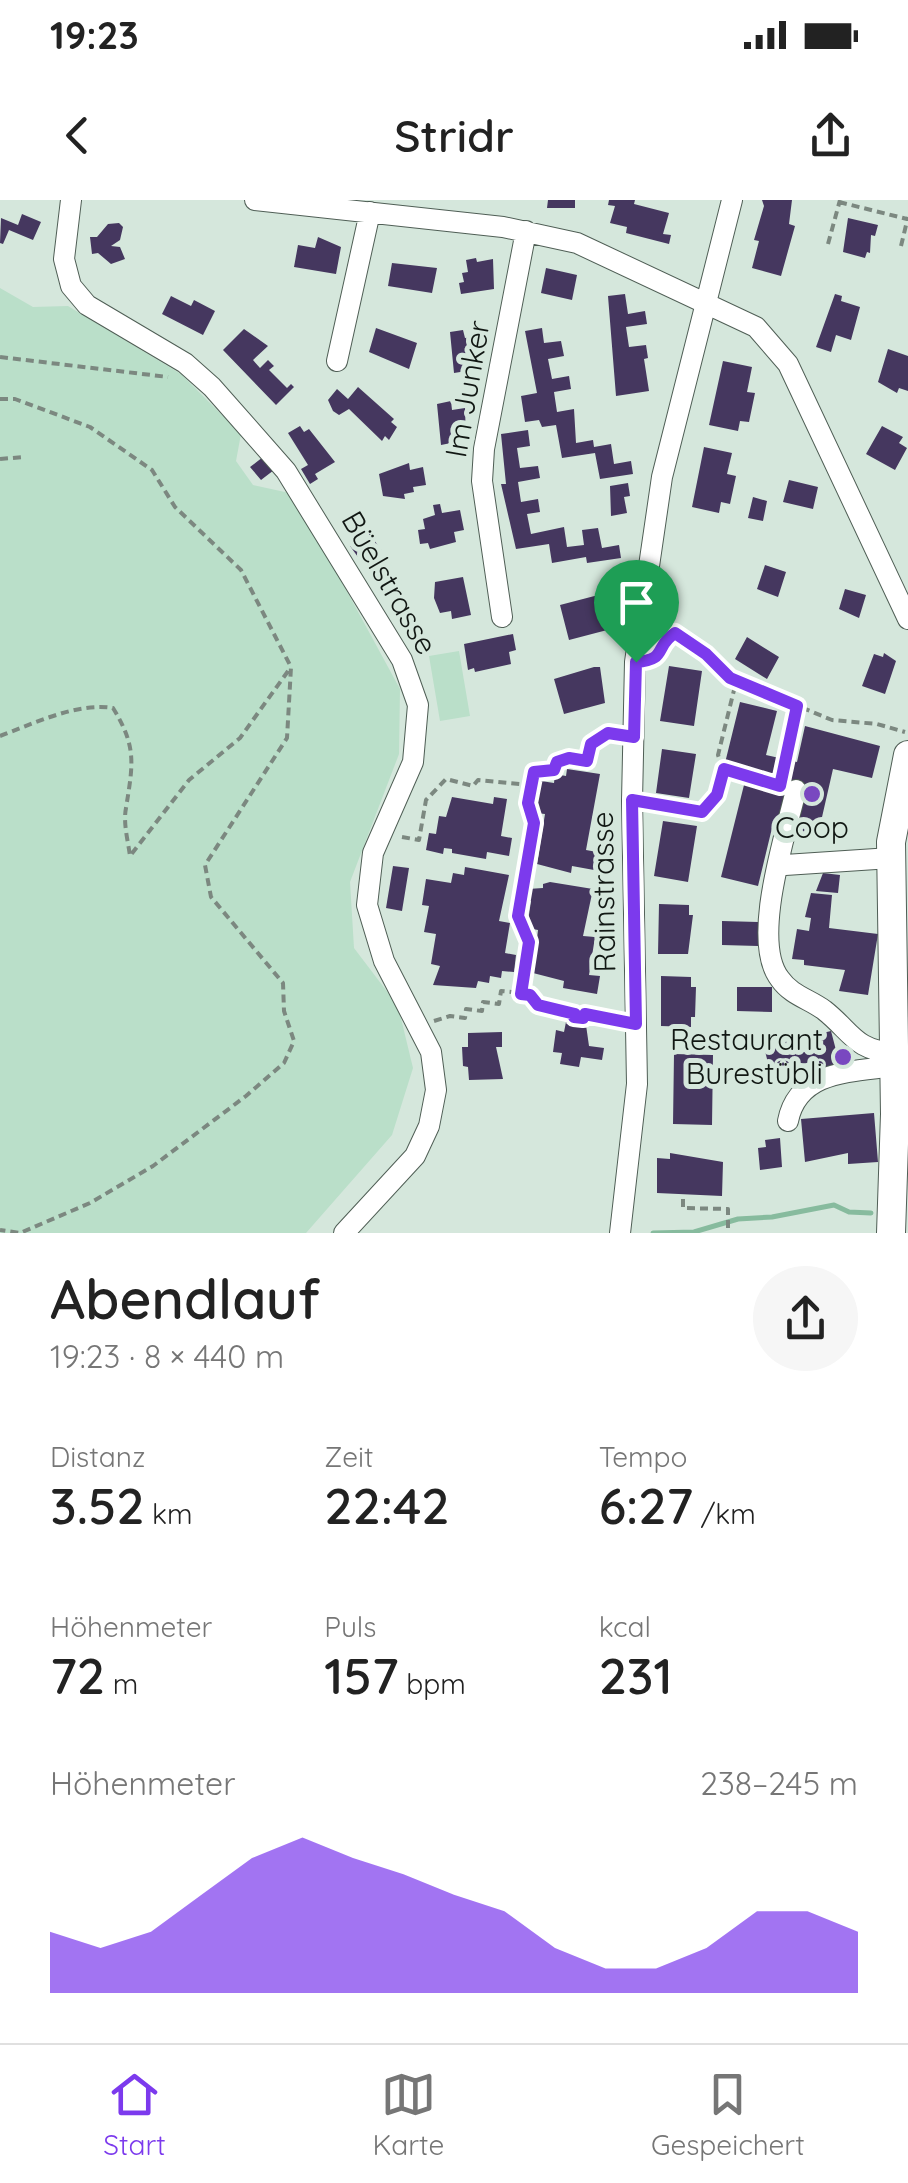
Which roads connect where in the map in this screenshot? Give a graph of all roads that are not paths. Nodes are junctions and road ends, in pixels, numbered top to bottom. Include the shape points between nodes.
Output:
1 (71, 200) edge
2 (255, 200) edge
3 (732, 200) edge
4 (370, 212) junction
5 (526, 231) junction
6 (705, 300) junction
7 (338, 361) dead end
8 (502, 617) dead end
9 (908, 619) edge
10 (908, 755) edge
11 (796, 790) dead end
12 (891, 858) junction
13 (784, 865) dead end
14 (894, 1060) junction
15 (902, 1114) edge
16 (788, 1121) dead end
17 (344, 1233) edge
18 (620, 1233) edge
19 (891, 1233) edge

1 - 17 street, Büelstrasse via 64,259 70,286 88,305 159,345 212,387 286,471 410,680 418,705 413,762 380,833 370,874 371,921 384,961 432,1052 436,1090 414,1156
2 - 4 street
3 - 6 street, Rainstrasse
4 - 5 street
4 - 7 street
5 - 6 street via 578,243
5 - 8 street, Im Junker via 482,480
6 - 9 street via 756,327 788,364
6 - 18 street, Rainstrasse via 662,477 636,662 637,1084
10 - 12 main road
11 - 14 street via 772,894 773,969 856,1043
12 - 13 street
12 - 14 main road
14 - 15 main road
14 - 16 street via 815,1081 796,1099
15 - 19 main road

